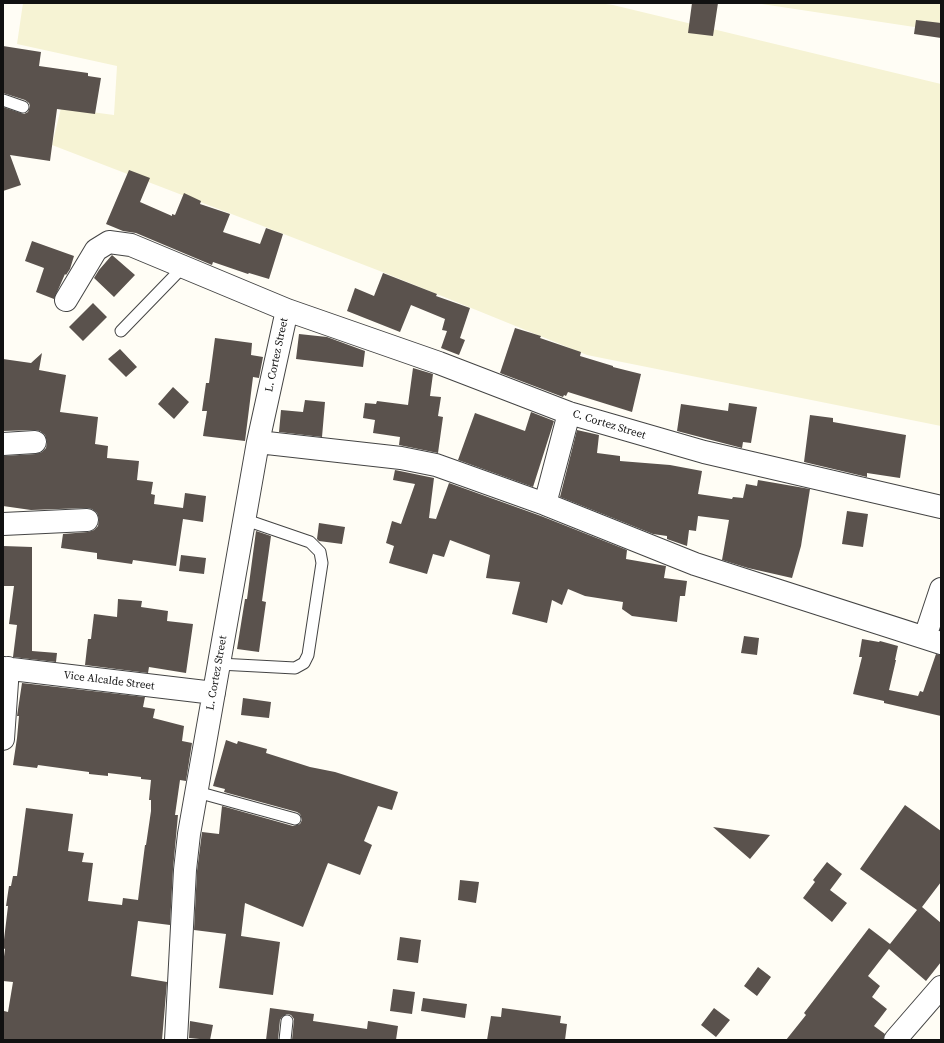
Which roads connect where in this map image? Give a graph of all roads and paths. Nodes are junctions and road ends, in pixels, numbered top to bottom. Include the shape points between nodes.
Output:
1 (3, 100) edge
2 (23, 107) dead end
3 (183, 267) junction
4 (66, 300) dead end
5 (287, 310) junction
6 (121, 331) dead end
7 (569, 412) junction
8 (35, 442) dead end
9 (258, 442) junction
10 (3, 444) edge
11 (545, 504) junction
12 (941, 507) edge
13 (243, 519) junction
14 (87, 520) dead end
15 (3, 524) edge
16 (941, 589) edge
17 (933, 640) edge
18 (219, 664) junction
19 (6, 668) edge
20 (214, 693) junction
21 (4, 705) edge
22 (3, 739) edge
23 (197, 792) junction
24 (295, 819) dead end
25 (940, 991) edge
26 (287, 1021) dead end
27 (176, 1040) edge
28 (285, 1040) edge
29 (894, 1040) edge

1 - 2 lane
3 - 4 street, C. Cortez Street via 131,245 109,242 96,250
3 - 5 street, C. Cortez Street
3 - 6 lane
5 - 7 street, C. Cortez Street
5 - 9 street, L. Cortez Street
7 - 11 street
7 - 12 street, C. Cortez Street via 704,452
8 - 10 street
9 - 11 street via 401,458 436,465
9 - 13 street, L. Cortez Street
11 - 17 street via 695,564
13 - 18 street, L. Cortez Street
13 - 18 lane via 310,542 320,552 322,562 308,655 304,663 296,668
14 - 15 street
16 - 17 street
18 - 20 street, L. Cortez Street
19 - 20 street, Vice Alcalde Street
19 - 21 street
20 - 23 street, L. Cortez Street
21 - 22 street
23 - 24 lane
23 - 27 street, L. Cortez Street via 185,870
25 - 29 street
26 - 28 lane

